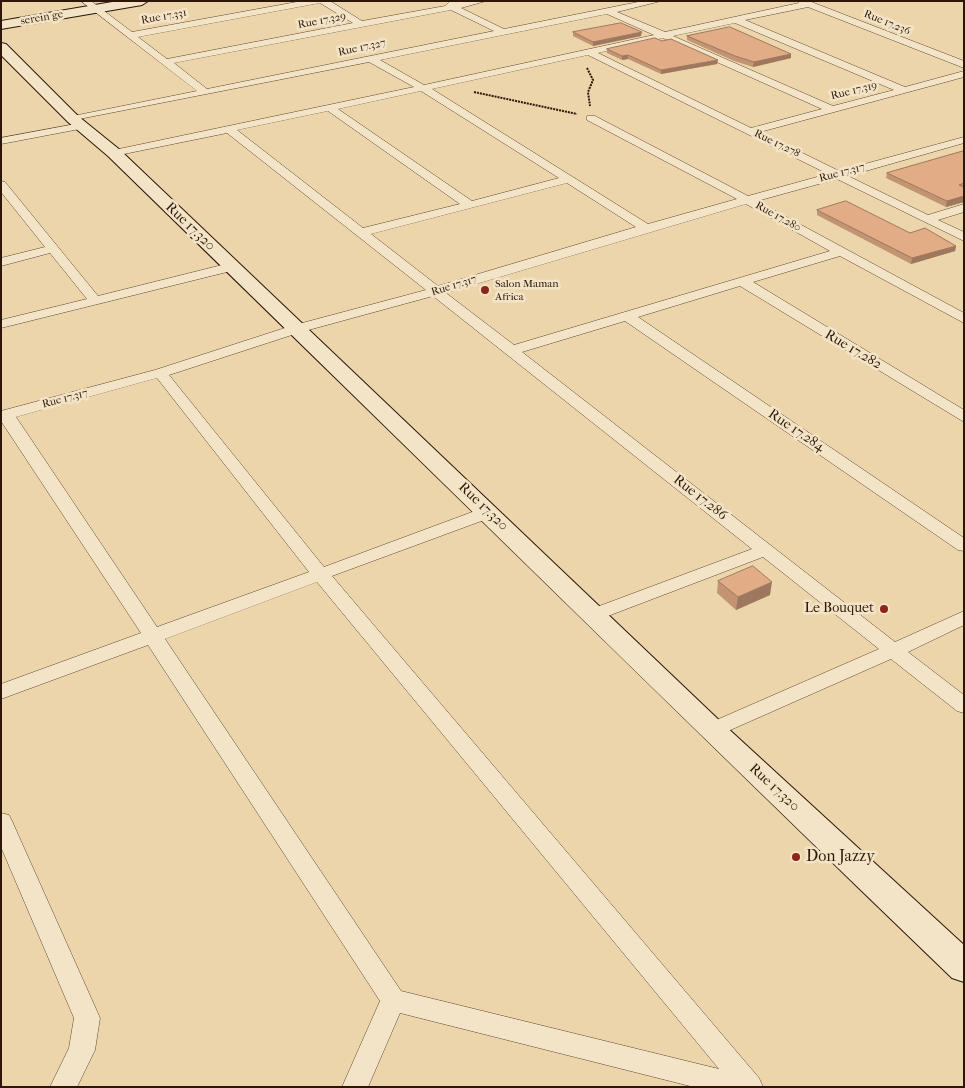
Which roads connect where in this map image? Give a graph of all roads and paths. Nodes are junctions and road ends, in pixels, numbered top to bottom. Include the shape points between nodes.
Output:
1 (142, 1) edge
2 (318, 1) edge
3 (323, 1) edge
4 (441, 1) edge
5 (482, 1) edge
6 (656, 1) edge
7 (805, 2) edge
8 (90, 5) edge
9 (452, 7) junction
10 (608, 11) junction
11 (736, 20) junction
12 (1, 25) edge
13 (362, 25) junction
14 (502, 32) junction
15 (131, 34) junction
16 (664, 35) junction
17 (1, 47) edge
18 (589, 52) junction
19 (574, 55) junction
20 (371, 59) junction
21 (166, 62) junction
22 (964, 65) edge
23 (964, 74) edge
24 (437, 85) junction
25 (423, 88) junction
26 (906, 91) junction
27 (205, 92) junction
28 (330, 108) junction
29 (832, 109) junction
30 (591, 118) junction
31 (77, 122) junction
32 (229, 129) junction
33 (751, 131) junction
34 (964, 140) edge
35 (1, 141) edge
36 (114, 153) junction
37 (839, 174) junction
38 (570, 179) junction
39 (1, 184) edge
40 (746, 200) junction
41 (469, 204) junction
42 (964, 208) edge
43 (927, 219) junction
44 (646, 228) junction
45 (364, 232) junction
46 (964, 237) edge
47 (52, 249) junction
48 (840, 252) junction
49 (1, 262) edge
50 (230, 267) junction
51 (743, 282) junction
52 (434, 292) junction
53 (94, 299) junction
54 (629, 317) junction
55 (964, 319) edge
56 (1, 324) edge
57 (296, 330) junction
58 (510, 351) junction
59 (160, 372) junction
60 (4, 416) edge
61 (964, 417) edge
62 (489, 512) junction
63 (964, 546) edge
64 (766, 550) junction
65 (320, 574) junction
66 (592, 615) junction
67 (964, 617) edge
68 (153, 634) junction
69 (895, 650) junction
70 (1, 692) edge
71 (964, 706) edge
72 (712, 730) junction
73 (1, 821) edge
74 (959, 954) edge
75 (393, 1000) junction
76 (63, 1087) edge
77 (355, 1087) edge
78 (743, 1087) edge
79 (750, 1087) edge

1 - 8 street, serein ge
2 - 15 street, Rue 17.331
3 - 13 street
4 - 9 street
5 - 9 street, Rue 17.329
6 - 10 street, Rue 17.327
7 - 11 street
7 - 22 street, Rue 17.236
8 - 12 street, serein ge
8 - 15 street
9 - 13 street, Rue 17.329
9 - 14 street
10 - 14 street, Rue 17.327
10 - 16 street
11 - 16 street
11 - 26 street
13 - 21 street, Rue 17.329
14 - 20 street, Rue 17.327
15 - 21 street
16 - 18 street
16 - 29 street
17 - 31 street, Rue 17.320
18 - 19 street
18 - 33 street, Rue 17.278
19 - 24 street
19 - 30 path via 593,80 588,92
20 - 25 street
20 - 27 street, Rue 17.327
21 - 27 street
23 - 26 street, Rue 17.319
24 - 25 street
24 - 30 path
25 - 28 street
25 - 38 street
26 - 29 street, Rue 17.319
27 - 31 street, Rue 17.327
28 - 32 street
28 - 41 street
29 - 33 street, Rue 17.319
30 - 40 street, Rue 17.280
31 - 35 street, Rue 17.327
31 - 36 street, Rue 17.320
32 - 36 street
32 - 45 street, Rue 17.286
33 - 37 street, Rue 17.278
34 - 37 street, Rue 17.317
36 - 50 street, Rue 17.320
37 - 40 street, Rue 17.317
37 - 43 street, Rue 17.278
38 - 41 street
38 - 44 street
39 - 47 street
40 - 44 street, Rue 17.317
40 - 48 street, Rue 17.280
41 - 45 street
42 - 43 street
43 - 46 street, Rue 17.278
44 - 52 street, Rue 17.317
45 - 52 street, Rue 17.286
47 - 49 street
47 - 53 street
48 - 51 street
48 - 55 street, Rue 17.280
50 - 53 street
50 - 57 street, Rue 17.320
51 - 54 street
51 - 61 street, Rue 17.282
52 - 57 street, Rue 17.317
52 - 58 street, Rue 17.286
53 - 56 street
54 - 58 street
54 - 63 street, Rue 17.284
57 - 59 street, Rue 17.317
57 - 62 street, Rue 17.320
58 - 64 street, Rue 17.286
59 - 60 street, Rue 17.317
59 - 65 street
60 - 68 street
62 - 65 street
62 - 66 street, Rue 17.320
64 - 66 street
64 - 69 street, Rue 17.286
65 - 68 street
65 - 79 street
66 - 72 street, Rue 17.320
67 - 69 street
68 - 70 street
68 - 75 street
69 - 71 street, Rue 17.286
69 - 72 street
72 - 74 street, Rue 17.320
73 - 76 street via 87,1018 82,1050
75 - 77 street
75 - 78 street

